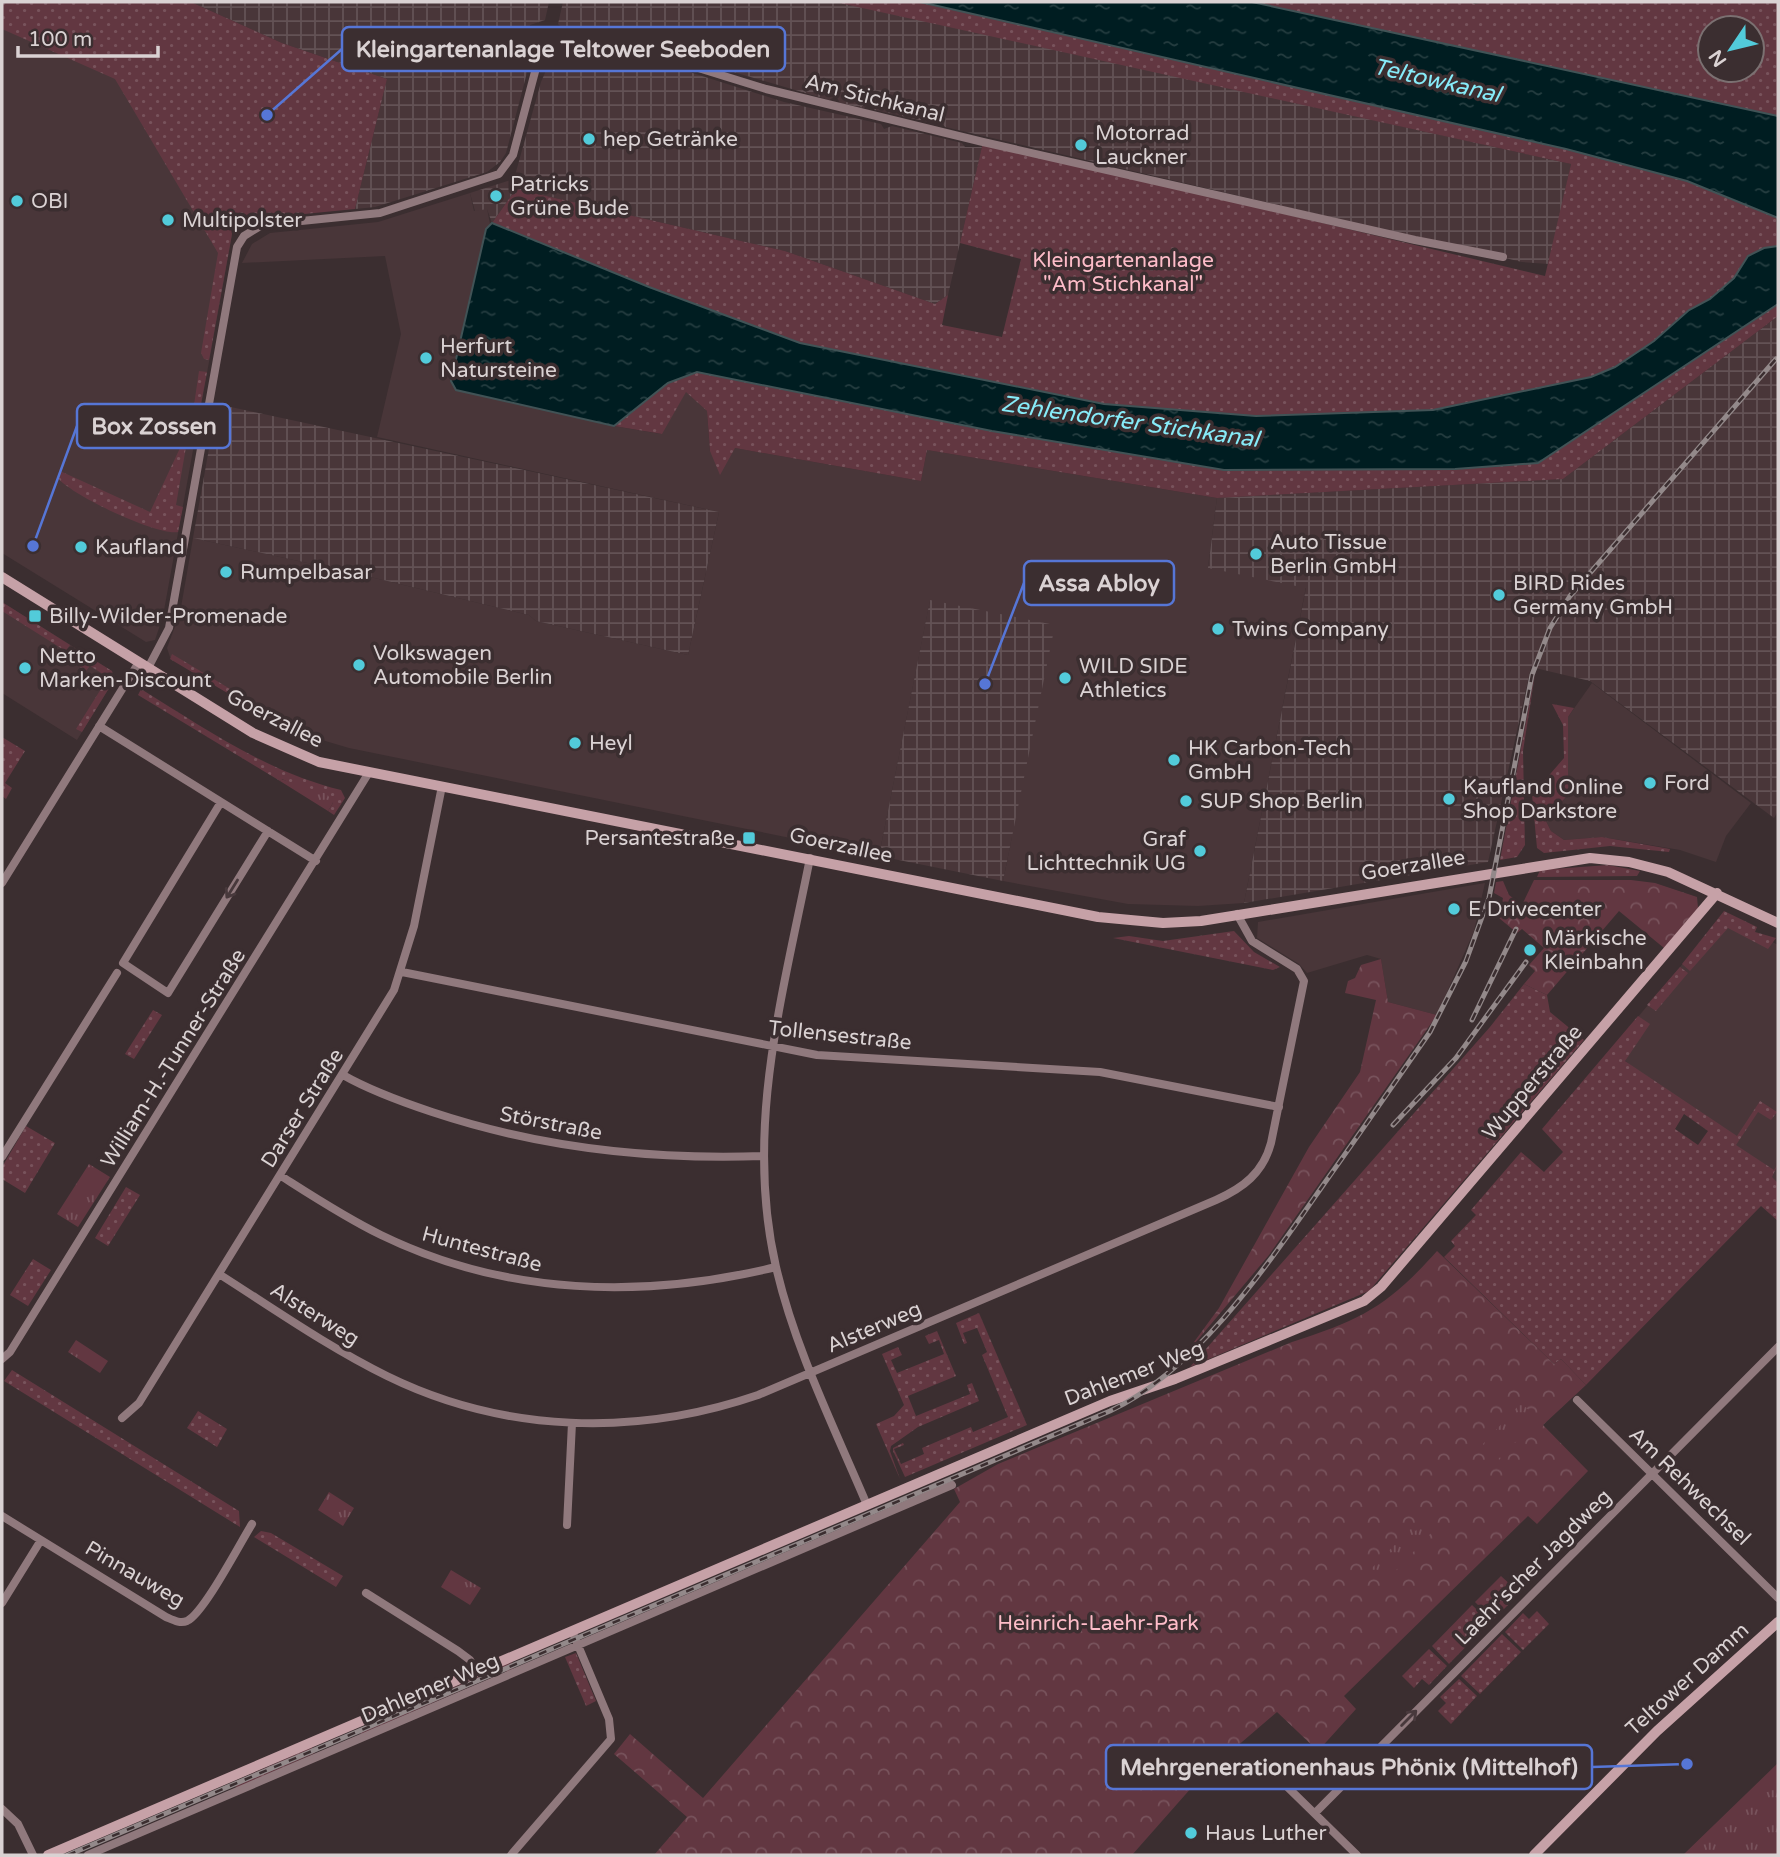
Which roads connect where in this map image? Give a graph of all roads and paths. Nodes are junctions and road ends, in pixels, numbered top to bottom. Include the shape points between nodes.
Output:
1 (1503, 257) dead end
2 (2, 577) edge
3 (143, 665) junction
4 (99, 726) junction
5 (368, 774) junction
6 (442, 786) junction
7 (221, 802) junction
8 (268, 831) junction
9 (810, 858) junction
10 (316, 861) junction
11 (2, 883) edge
12 (1717, 893) junction
13 (1237, 914) junction
14 (1778, 923) edge
15 (402, 972) junction
16 (117, 973) dead end
17 (772, 1047) junction
18 (343, 1075) junction
19 (1279, 1107) junction
20 (762, 1156) junction
21 (2, 1157) edge
22 (281, 1176) junction
23 (776, 1267) junction
24 (219, 1274) junction
25 (1374, 1294) joint
26 (1778, 1347) edge
27 (3, 1359) edge
28 (811, 1373) junction
29 (1577, 1400) dead end
30 (122, 1418) dead end
31 (572, 1423) junction
32 (1651, 1472) junction
33 (952, 1485) dead end
34 (908, 1487) junction
35 (915, 1502) junction
36 (867, 1505) junction
37 (843, 1515) junction
38 (2, 1516) edge
39 (252, 1524) dead end
40 (568, 1525) dead end
41 (850, 1530) junction
42 (41, 1540) junction
43 (769, 1546) junction
44 (776, 1561) junction
45 (700, 1576) junction
46 (685, 1583) junction
47 (706, 1592) junction
48 (366, 1593) dead end
49 (659, 1594) junction
50 (691, 1598) junction
51 (1778, 1598) edge
52 (2, 1604) edge
53 (632, 1605) junction
54 (665, 1609) junction
55 (612, 1614) junction
56 (638, 1621) junction
57 (1778, 1622) edge
58 (619, 1629) junction
59 (572, 1631) junction
60 (578, 1646) junction
61 (514, 1656) junction
62 (520, 1670) junction
63 (477, 1672) junction
64 (349, 1727) junction
65 (316, 1741) junction
66 (355, 1741) junction
67 (322, 1756) junction
68 (1269, 1769) dead end
69 (227, 1779) junction
70 (233, 1794) junction
71 (164, 1806) junction
72 (2, 1809) edge
73 (1315, 1813) junction
74 (170, 1820) junction
75 (113, 1827) junction
76 (83, 1840) junction
77 (119, 1842) junction
78 (33, 1855) edge
79 (48, 1855) edge
80 (89, 1855) edge
81 (511, 1855) edge
82 (1357, 1855) edge
83 (1534, 1855) edge

1 - 3 street, Am Stichkanal via 984,142 766,89 666,58 549,34 513,155 499,174 380,213 262,225 244,236 237,247 169,628
2 - 3 main road, Goerzallee
3 - 4 street
3 - 5 main road, Goerzallee via 273,743 319,762
4 - 7 street
4 - 11 street
5 - 6 main road, Goerzallee
5 - 10 street, William-H.-Tunner-Straße
6 - 9 main road, Goerzallee
6 - 15 street, Darser Straße
7 - 8 street
8 -> 7 street via 168,993 122,963
8 - 10 street
9 - 13 main road, Goerzallee via 1098,917 1163,923
9 - 17 street
10 - 27 street, William-H.-Tunner-Straße
12 - 13 main road, Goerzallee via 1645,865 1590,858
12 - 14 main road, Goerzallee
12 - 25 main road, Wupperstraße
13 - 19 street, Alsterweg via 1252,941 1297,969 1304,981
15 - 17 street, Tollensestraße
15 - 18 street, Darser Straße
16 - 21 street
17 - 19 street, Tollensestraße via 846,1058 1100,1072
17 - 20 street
18 - 20 street, Störstraße via 428,1110 529,1139 636,1154
18 - 22 street, Darser Straße
19 - 28 street, Alsterweg via 1263,1164 1235,1191
20 - 23 street
22 - 23 street, Huntestraße via 338,1213 394,1241 452,1263 518,1280 637,1288 696,1283
22 - 24 street, Darser Straße
23 - 28 street
24 - 30 street, Darser Straße via 139,1404
24 - 31 street, Alsterweg via 349,1355 407,1385 495,1413
25 - 34 main road, Dahlemer Weg
26 - 32 street, Laehr'scher Jagdweg
28 - 31 street, Alsterweg via 725,1406 681,1416 618,1424
28 - 36 street
29 - 32 street, Am Rehwechsel
31 - 40 street
32 - 51 street, Am Rehwechsel
73 -> 32 street, Laehr'scher Jagdweg
33 - 35 street, Dahlemer Weg
34 - 35 street
34 - 36 main road, Dahlemer Weg
35 - 41 street, Dahlemer Weg
36 - 37 main road, Dahlemer Weg
37 - 41 street
37 - 43 main road, Dahlemer Weg
38 - 42 street, Pinnauweg
39 - 42 street, Pinnauweg via 202,1606 186,1622 166,1617
41 - 44 street, Dahlemer Weg
42 - 52 street
43 - 44 street
43 - 45 main road, Dahlemer Weg
44 - 47 street, Dahlemer Weg
45 - 46 main road, Dahlemer Weg
45 - 47 street
46 - 49 main road, Dahlemer Weg
46 - 50 street
47 - 50 street, Dahlemer Weg
48 - 63 street via 458,1651
49 - 53 main road, Dahlemer Weg
49 - 54 street
50 - 54 street, Dahlemer Weg
53 - 55 main road, Dahlemer Weg
53 - 56 street
54 - 56 street, Dahlemer Weg
55 - 58 street
55 - 59 main road, Dahlemer Weg
56 - 58 street, Dahlemer Weg
57 - 83 main road, Teltower Damm via 1682,1707
58 - 60 street, Dahlemer Weg
59 - 60 street
59 - 61 main road, Dahlemer Weg
60 - 62 street, Dahlemer Weg
60 - 81 street via 609,1719 611,1739
61 - 62 street, Dahlemer Weg
61 - 63 main road, Dahlemer Weg
62 - 66 street, Dahlemer Weg
63 - 64 main road, Dahlemer Weg
64 - 65 main road, Dahlemer Weg
64 - 66 street, Dahlemer Weg
65 - 67 street
65 - 69 main road, Dahlemer Weg
66 - 67 street, Dahlemer Weg
67 - 70 street, Dahlemer Weg
68 - 73 street
69 - 70 street
69 - 71 main road, Dahlemer Weg
70 - 74 street, Dahlemer Weg
71 - 74 street
71 - 75 main road, Dahlemer Weg
72 - 78 street via 18,1824
73 - 82 street
74 - 77 street, Dahlemer Weg
75 - 76 main road, Dahlemer Weg
75 - 77 street
76 - 79 main road, Dahlemer Weg
76 - 80 street, Dahlemer Weg
77 - 80 street, Dahlemer Weg

